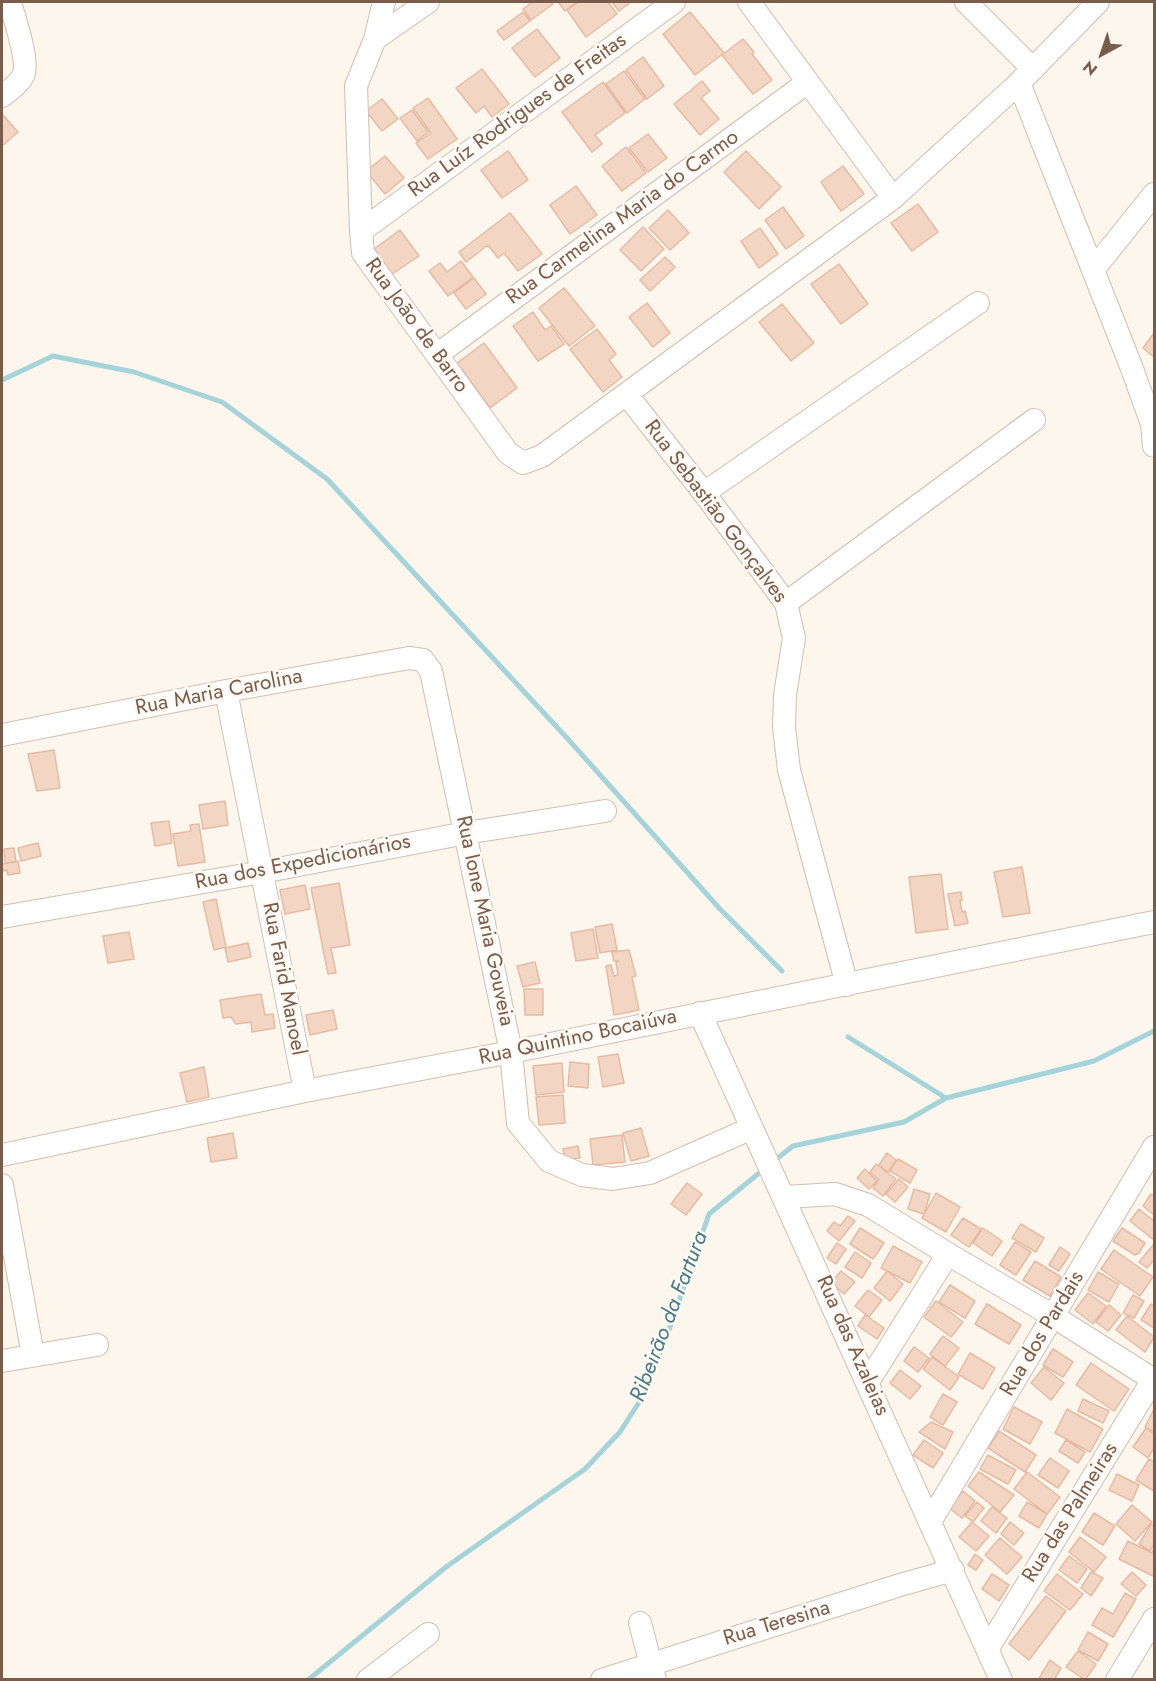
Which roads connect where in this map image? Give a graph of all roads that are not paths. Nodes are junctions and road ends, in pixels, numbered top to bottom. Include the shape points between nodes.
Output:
1 (384, 2) edge
2 (428, 2) edge
3 (674, 2) edge
4 (749, 2) edge
5 (966, 2) edge
6 (1098, 2) edge
7 (8, 15) edge
8 (375, 39) junction
9 (1026, 76) junction
10 (808, 82) junction
11 (2, 96) edge
12 (1155, 194) edge
13 (893, 198) junction
14 (361, 231) junction
15 (1093, 270) junction
16 (978, 303) dead end
17 (438, 354) junction
18 (627, 394) junction
19 (1034, 420) dead end
20 (1154, 431) edge
21 (704, 493) junction
22 (786, 603) junction
23 (431, 671) joint
24 (226, 691) junction
25 (2, 735) edge
26 (605, 811) dead end
27 (466, 833) junction
28 (262, 872) junction
29 (2, 917) edge
30 (1155, 922) edge
31 (847, 985) junction
32 (700, 1012) junction
33 (511, 1052) junction
34 (305, 1091) junction
35 (752, 1128) junction
36 (1155, 1147) edge
37 (2, 1155) edge
38 (2, 1185) edge
39 (781, 1190) junction
40 (948, 1254) junction
41 (1053, 1316) junction
42 (97, 1345) dead end
43 (33, 1355) junction
44 (2, 1361) edge
45 (1154, 1379) edge
46 (868, 1382) junction
47 (931, 1520) junction
48 (953, 1570) junction
49 (1155, 1619) edge
50 (640, 1623) dead end
51 (428, 1634) dead end
52 (988, 1648) junction
53 (652, 1672) edge
54 (369, 1680) edge
55 (602, 1680) edge
56 (1001, 1680) edge
57 (1117, 1680) edge

1 - 8 street, Rua João de Barro
2 - 8 street
3 - 14 street, Rua Luíz Rodrigues de Freitas
4 - 10 street
5 - 9 street
6 - 9 street
7 - 11 street via 25,55 24,75
8 - 14 street, Rua João de Barro via 356,86
9 - 13 street
9 - 15 street
10 - 13 street
10 - 17 street, Rua Carmelina Maria do Carmo
12 - 15 street
13 - 18 street
14 - 17 street, Rua João de Barro via 363,253
15 - 20 street
16 - 21 street
17 - 18 street, Rua João de Barro via 508,453 523,463 543,456
18 - 21 street, Rua Sebastião Gonçalves
19 - 22 street
21 - 22 street, Rua Sebastião Gonçalves
22 - 31 street, Rua Sebastião Gonçalves via 794,638 785,695 789,770
23 - 24 street, Rua Maria Carolina via 423,660 409,658
23 - 27 street, Rua Ione Maria Gouveia
24 - 25 street, Rua Maria Carolina
24 - 28 street, Rua Farid Manoel
26 - 27 street, Rua dos Expedicionários
27 - 28 street, Rua dos Expedicionários
27 - 33 street, Rua Ione Maria Gouveia
28 - 29 street, Rua dos Expedicionários
28 - 34 street, Rua Farid Manoel
30 - 31 street, Rua Quintino Bocaiúva
31 - 32 street, Rua Quintino Bocaiúva
32 - 33 street, Rua Quintino Bocaiúva
32 - 35 street, Rua das Azaleias
33 - 34 street, Rua Quintino Bocaiúva
33 - 35 street, Rua Ione Maria Gouveia via 518,1123 549,1161 582,1175 613,1179 650,1173
34 - 37 street, Rua Quintino Bocaiúva
35 - 39 street, Rua das Azaleias
36 - 41 street, Rua dos Pardais
38 - 43 street
39 - 40 street via 835,1194 868,1205
39 - 46 street, Rua das Azaleias
40 - 41 street
40 - 46 street
41 - 45 street
41 - 47 street, Rua dos Pardais
42 - 43 street
43 - 44 street
45 - 52 street, Rua das Palmeiras
46 - 47 street, Rua das Azaleias
47 - 48 street, Rua das Azaleias
48 - 52 street, Rua das Azaleias
48 - 53 street, Rua Teresina
49 - 57 street
50 - 53 street
51 - 54 street
52 - 56 street, Rua das Azaleias
53 - 55 street, Rua Teresina

